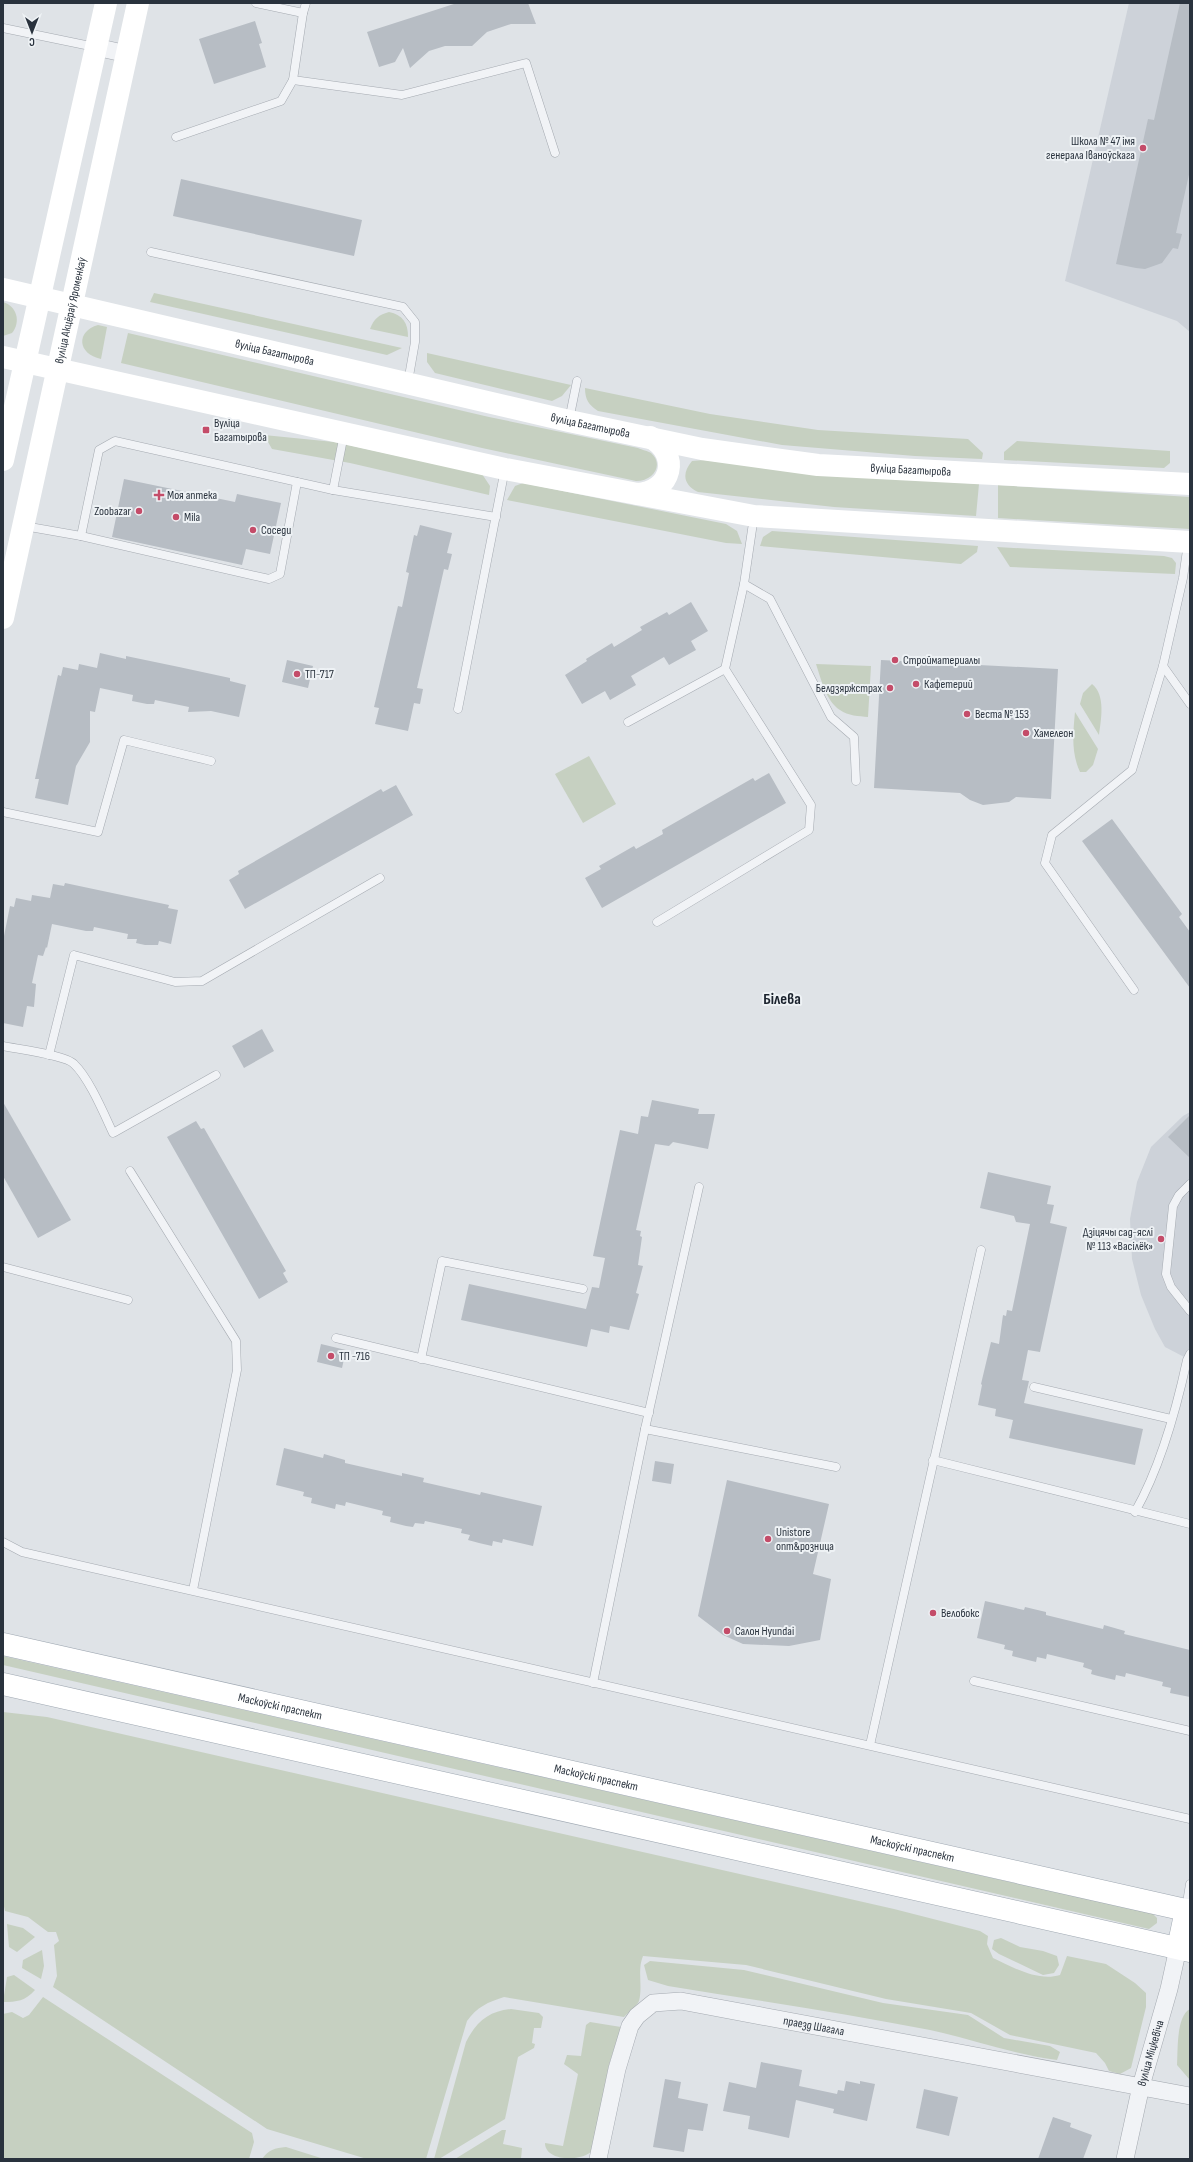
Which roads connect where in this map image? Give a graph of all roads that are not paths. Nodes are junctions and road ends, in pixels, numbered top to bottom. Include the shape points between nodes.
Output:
1 (106, 3) edge
2 (138, 3) edge
3 (256, 3) edge
4 (306, 3) edge
5 (303, 13) junction
6 (3, 28) edge
7 (96, 47) junction
8 (128, 54) junction
9 (294, 80) junction
10 (176, 137) dead end
11 (555, 154) dead end
12 (151, 252) dead end
13 (3, 289) edge
14 (39, 298) junction
15 (72, 306) junction
16 (13, 360) edge
17 (59, 370) junction
18 (577, 380) dead end
19 (408, 383) junction
20 (568, 420) junction
21 (344, 433) junction
22 (650, 437) junction
23 (702, 449) junction
24 (3, 460) edge
25 (505, 469) junction
26 (297, 482) junction
27 (1190, 484) edge
28 (333, 490) junction
29 (637, 494) junction
30 (694, 506) junction
31 (754, 516) junction
32 (496, 517) junction
33 (24, 526) junction
34 (81, 536) junction
35 (1189, 542) edge
36 (744, 584) junction
37 (3, 618) edge
38 (1163, 666) junction
39 (725, 669) junction
40 (1190, 704) edge
41 (458, 710) dead end
42 (628, 722) dead end
43 (211, 761) dead end
44 (856, 781) dead end
45 (3, 812) edge
46 (380, 878) dead end
47 (658, 922) dead end
48 (1134, 990) dead end
49 (3, 1046) edge
50 (49, 1055) junction
51 (216, 1075) dead end
52 (130, 1171) dead end
53 (1190, 1184) edge
54 (699, 1187) dead end
55 (981, 1250) dead end
56 (3, 1268) edge
57 (583, 1289) dead end
58 (128, 1300) dead end
59 (1190, 1311) edge
60 (336, 1338) dead end
61 (1190, 1354) edge
62 (421, 1359) junction
63 (1034, 1387) dead end
64 (649, 1413) junction
65 (1171, 1419) junction
66 (645, 1429) junction
67 (933, 1460) junction
68 (836, 1467) dead end
69 (1135, 1512) junction
70 (1190, 1524) edge
71 (3, 1542) edge
72 (193, 1590) junction
73 (3, 1644) edge
74 (974, 1681) dead end
75 (3, 1684) edge
76 (593, 1684) junction
77 (1190, 1730) edge
78 (870, 1745) junction
79 (1190, 1818) edge
80 (1190, 1884) edge
81 (1188, 1910) edge
82 (1184, 1949) edge
83 (1141, 2086) junction
84 (1190, 2096) edge
85 (598, 2159) edge
86 (1125, 2159) edge

1 - 7 street
2 - 8 street, вуліца Акцёраў Яроменкаў
3 - 5 lane
4 - 5 lane
5 - 9 lane
6 - 7 lane
7 - 8 street
7 - 14 street
8 - 15 street, вуліца Акцёраў Яроменкаў
9 - 10 lane via 282,101
9 - 11 lane via 402,95 526,63
12 - 19 lane via 403,307 415,322 415,342
13 - 14 street, вуліца Багатырова
14 - 15 street, вуліца Багатырова
14 - 16 street
15 - 17 street, вуліца Акцёраў Яроменкаў
15 - 19 street, вуліца Багатырова
16 - 17 street
16 - 24 street
17 - 21 street
17 - 33 street, вуліца Акцёраў Яроменкаў
18 - 20 lane
19 - 20 street, вуліца Багатырова
20 - 22 street, вуліца Багатырова
21 - 25 street
21 - 28 lane
22 - 23 street, вуліца Багатырова
22 - 29 street via 657,441 667,454 669,470 666,479 654,490
23 - 27 street, вуліца Багатырова via 818,465
23 - 30 street via 688,453 675,470 676,488 686,502
25 - 29 street
25 - 32 lane
26 - 28 lane
26 - 34 lane via 115,441 99,450
26 - 34 lane via 280,574 269,579
28 - 32 lane
29 - 30 street
30 - 31 street
31 - 35 street
31 - 36 lane
32 - 41 lane
33 - 34 lane
33 - 37 street, вуліца Акцёраў Яроменкаў
35 - 38 lane
36 - 39 lane
36 - 44 lane via 770,599 831,717 854,737
38 - 40 lane
38 - 48 lane via 1132,770 1052,835 1045,863
39 - 42 lane
39 - 47 lane via 811,805 809,830
43 - 45 lane via 124,740 98,832
46 - 50 lane via 202,981 175,982 74,955
49 - 50 lane
50 - 51 lane via 74,1063 114,1133
52 - 72 lane via 236,1341 237,1370
53 - 59 lane via 1179,1195 1174,1206 1166,1274 1171,1287
54 - 64 lane
55 - 67 lane
56 - 58 lane
57 - 62 lane via 442,1261
60 - 62 lane
61 - 65 lane
62 - 64 lane
63 - 65 lane
64 - 66 lane
65 - 69 lane via 1148,1488
66 - 68 lane
66 - 76 lane
67 - 69 lane
67 - 78 lane
69 - 70 lane
71 - 72 lane via 22,1552
72 - 76 lane
73 - 81 street, Маскоўскі праспект
74 - 77 lane
75 - 82 street
76 - 78 lane
78 - 79 lane
80 - 81 lane
81 - 82 street
82 - 83 street, вуліца Міцкевіча via 1169,1989
83 - 84 street, праезд Шагала
83 - 85 street, праезд Шагала via 681,2002 652,2003 630,2026 617,2069
83 - 86 street, вуліца Міцкевіча

